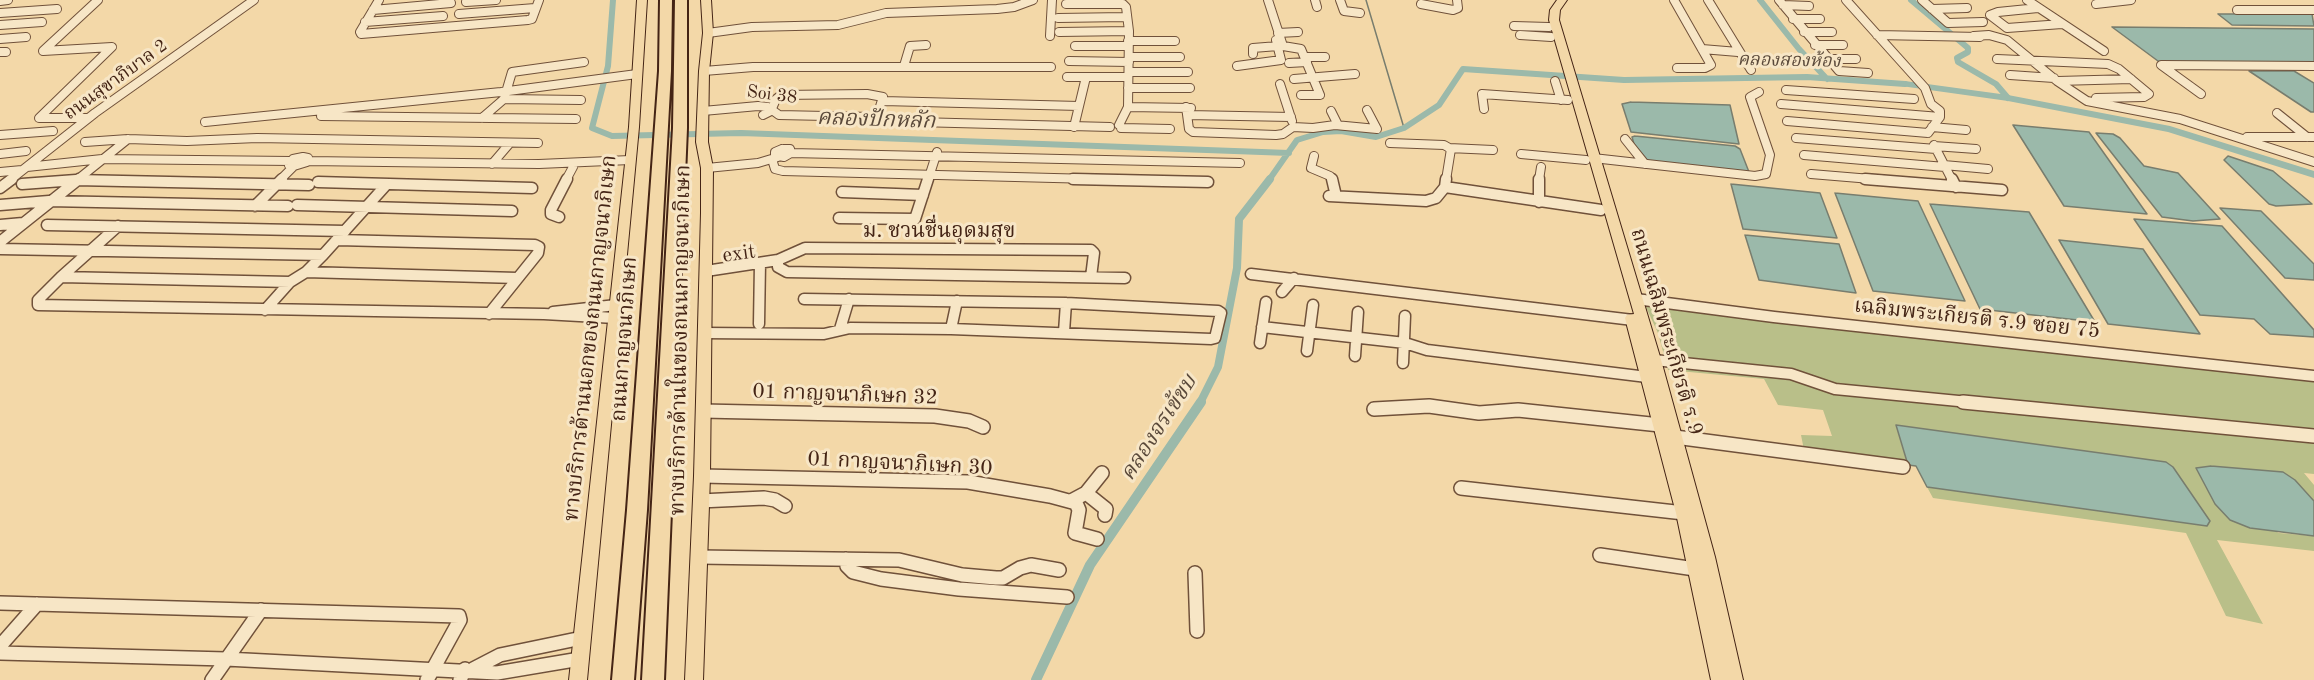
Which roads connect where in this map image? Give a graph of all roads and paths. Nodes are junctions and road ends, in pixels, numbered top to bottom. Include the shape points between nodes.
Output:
1 (8, 0) edge
2 (30, 0) edge
3 (98, 0) edge
4 (254, 0) edge
5 (379, 0) edge
6 (496, 0) edge
7 (642, 0) edge
8 (666, 0) edge
9 (681, 0) edge
10 (706, 0) edge
11 (1032, 0) edge
12 (1052, 0) edge
13 (1263, 0) edge
14 (1268, 0) edge
15 (1340, 0) edge
16 (1457, 0) edge
17 (1555, 0) edge
18 (1562, 0) edge
19 (1674, 0) edge
20 (1708, 0) edge
21 (1846, 0) edge
22 (1922, 0) edge
23 (2027, 0) edge
24 (2131, 0) edge
25 (0, 1) edge
26 (466, 2) dead end
27 (1127, 2) edge
28 (451, 3) dead end
29 (1781, 3) edge
30 (537, 4) edge
31 (1066, 4) dead end
32 (1421, 4) dead end
33 (2096, 4) dead end
34 (1809, 6) dead end
35 (1966, 8) dead end
36 (2038, 8) junction
37 (57, 9) dead end
38 (1932, 9) junction
39 (373, 10) junction
40 (2237, 10) dead end
41 (2314, 10) edge
42 (16, 12) junction
43 (0, 13) edge
44 (1360, 13) dead end
45 (459, 14) dead end
46 (443, 16) dead end
47 (1125, 17) junction
48 (1058, 18) dead end
49 (1793, 19) junction
50 (1820, 19) dead end
51 (42, 22) dead end
52 (365, 22) junction
53 (1983, 22) dead end
54 (2062, 24) junction
55 (0, 25) edge
56 (1514, 26) dead end
57 (1129, 31) junction
58 (1059, 32) dead end
59 (1298, 32) dead end
60 (1550, 32) junction
61 (1804, 32) junction
62 (1832, 32) dead end
63 (708, 33) junction
64 (1278, 33) junction
65 (1520, 35) dead end
66 (1877, 35) junction
67 (1050, 36) dead end
68 (26, 37) dead end
69 (0, 39) edge
70 (1175, 41) dead end
71 (1128, 43) junction
72 (926, 45) dead end
73 (1815, 45) junction
74 (1843, 45) dead end
75 (1075, 46) dead end
76 (1278, 46) junction
77 (1702, 49) junction
78 (2104, 51) dead end
79 (1738, 52) junction
80 (1253, 54) dead end
81 (1180, 57) dead end
82 (1325, 57) dead end
83 (1561, 58) junction
84 (1129, 59) junction
85 (1306, 59) junction
86 (1828, 59) junction
87 (1856, 59) dead end
88 (1997, 59) dead end
89 (1069, 61) dead end
90 (2035, 61) junction
91 (584, 62) dead end
92 (1289, 63) dead end
93 (904, 66) junction
94 (1237, 66) dead end
95 (2314, 66) edge
96 (1051, 67) dead end
97 (1677, 68) dead end
98 (1750, 70) dead end
99 (704, 71) junction
100 (1188, 72) dead end
101 (1868, 73) dead end
102 (638, 74) junction
103 (1355, 74) dead end
104 (1129, 75) junction
105 (2010, 75) dead end
106 (1067, 77) dead end
107 (1086, 77) junction
108 (1313, 77) junction
109 (1294, 79) dead end
110 (2056, 79) junction
111 (2131, 80) junction
112 (1555, 81) dead end
113 (1280, 84) dead end
114 (1128, 88) junction
115 (1190, 88) dead end
116 (1786, 90) dead end
117 (1758, 92) dead end
118 (2201, 94) dead end
119 (506, 95) junction
120 (1568, 95) junction
121 (1861, 95) junction
122 (1301, 96) dead end
123 (1513, 96) junction
124 (1914, 99) dead end
125 (2081, 99) junction
126 (581, 100) dead end
127 (883, 101) junction
128 (1781, 104) dead end
129 (1079, 106) junction
130 (1128, 107) junction
131 (344, 108) junction
132 (1515, 108) dead end
133 (1484, 109) dead end
134 (1366, 110) dead end
135 (703, 111) junction
136 (1187, 111) junction
137 (1331, 111) dead end
138 (1868, 111) junction
139 (2277, 113) dead end
140 (91, 115) junction
141 (268, 115) junction
142 (773, 115) junction
143 (335, 116) junction
144 (1291, 117) junction
145 (482, 118) junction
146 (576, 118) dead end
147 (876, 119) junction
148 (1787, 121) dead end
149 (205, 122) dead end
150 (1933, 122) junction
151 (1074, 125) junction
152 (1338, 125) junction
153 (1117, 127) junction
154 (1293, 127) junction
155 (1170, 129) dead end
156 (1966, 130) dead end
157 (53, 131) dead end
158 (0, 135) edge
159 (2237, 137) junction
160 (2311, 137) edge
161 (1796, 138) dead end
162 (128, 139) junction
163 (320, 139) junction
164 (1625, 139) dead end
165 (85, 142) dead end
166 (510, 142) junction
167 (538, 143) dead end
168 (1390, 143) dead end
169 (1447, 146) junction
170 (1935, 147) junction
171 (1976, 149) dead end
172 (1493, 150) dead end
173 (27, 152) dead end
174 (0, 154) edge
175 (936, 154) junction
176 (1521, 154) dead end
177 (1804, 155) dead end
178 (775, 156) junction
179 (1314, 156) dead end
180 (102, 159) junction
181 (306, 159) junction
182 (1589, 159) junction
183 (1151, 160) junction
184 (2314, 160) edge
185 (1240, 162) dead end
186 (630, 163) junction
187 (292, 164) junction
188 (492, 164) junction
189 (559, 164) junction
190 (590, 164) junction
191 (1645, 164) junction
192 (27, 166) junction
193 (1945, 166) junction
194 (573, 167) junction
195 (1541, 167) dead end
196 (707, 168) junction
197 (1988, 169) dead end
198 (0, 172) edge
199 (929, 174) junction
200 (1811, 174) dead end
201 (0, 178) edge
202 (12, 178) junction
203 (76, 180) junction
204 (1147, 180) junction
205 (1209, 182) dead end
206 (22, 184) dead end
207 (277, 184) junction
208 (387, 184) junction
209 (1445, 187) junction
210 (1956, 187) junction
211 (0, 188) edge
212 (532, 188) dead end
213 (2001, 190) dead end
214 (842, 192) dead end
215 (923, 195) junction
216 (49, 201) junction
217 (1539, 201) junction
218 (0, 205) edge
219 (255, 206) junction
220 (367, 207) junction
221 (1601, 210) junction
222 (512, 211) dead end
223 (559, 217) dead end
224 (839, 218) dead end
225 (23, 223) junction
226 (0, 225) edge
227 (47, 225) dead end
228 (118, 226) junction
229 (345, 231) junction
230 (338, 240) junction
231 (0, 242) edge
232 (0, 249) edge
233 (90, 251) junction
234 (323, 255) junction
235 (760, 266) junction
236 (781, 266) junction
237 (306, 272) junction
238 (706, 274) junction
239 (1251, 274) dead end
240 (61, 277) junction
241 (1091, 277) junction
242 (517, 278) junction
243 (1125, 278) dead end
244 (1294, 278) junction
245 (290, 282) junction
246 (1282, 292) dead end
247 (804, 299) dead end
248 (849, 299) junction
249 (1636, 299) junction
250 (957, 301) junction
251 (1266, 302) dead end
252 (1066, 303) junction
253 (1313, 305) dead end
254 (265, 310) junction
255 (615, 312) junction
256 (1358, 312) dead end
257 (489, 314) junction
258 (1405, 316) dead end
259 (1633, 320) junction
260 (759, 324) dead end
261 (1262, 327) junction
262 (840, 329) junction
263 (951, 329) junction
264 (1064, 332) junction
265 (1309, 332) junction
266 (704, 333) junction
267 (1357, 337) junction
268 (1260, 343) dead end
269 (1405, 343) junction
270 (1307, 351) dead end
271 (1354, 356) dead end
272 (1654, 360) junction
273 (1403, 363) dead end
274 (2314, 376) edge
275 (1647, 377) junction
276 (1374, 409) dead end
277 (703, 411) junction
278 (1660, 424) junction
279 (983, 427) dead end
280 (2314, 436) edge
281 (1675, 437) junction
282 (1904, 467) dead end
283 (1102, 473) dead end
284 (702, 476) junction
285 (1461, 488) dead end
286 (1086, 493) junction
287 (700, 501) junction
288 (1071, 501) junction
289 (785, 506) dead end
290 (1684, 513) junction
291 (1105, 515) dead end
292 (1097, 539) dead end
293 (1600, 555) dead end
294 (699, 557) junction
295 (846, 559) junction
296 (1695, 569) junction
297 (1059, 570) dead end
298 (1195, 573) dead end
299 (1067, 597) dead end
300 (0, 603) edge
301 (38, 604) junction
302 (261, 610) junction
303 (1197, 631) dead end
304 (582, 638) junction
305 (0, 646) edge
306 (519, 651) junction
307 (0, 653) edge
308 (226, 659) junction
309 (580, 659) junction
310 (517, 671) junction
311 (466, 673) edge
312 (430, 674) edge
313 (212, 680) edge
314 (578, 680) edge
315 (623, 680) edge
316 (653, 680) edge
317 (694, 680) edge
318 (1720, 680) edge
319 (1734, 680) edge

1 - 25 street
2 - 42 street
3 - 140 street via 43,51 107,46 111,49 40,119
4 - 140 street, ถนนสุขาภิบาล 2
5 - 39 street
6 - 26 street
7 - 102 main road, ทางบริการด้านนอกของถนนกาญจนาภิเษก
8 - 315 highway, ถนนกาญจนาภิเษก via 661,135
9 - 316 highway, ถนนกาญจนาภิเษก via 679,136
10 - 63 main road, ทางบริการด้านในของถนนกาญจนาภิเษก
11 - 63 street via 997,9 895,12 838,25 752,27
12 - 67 street
13 - 76 street
14 - 64 street
15 - 44 street via 1344,10
16 - 32 street via 1458,8 1453,10
17 - 60 main road, ถนนเฉลิมพระเกียรติ ร.9 via 1546,13
18 - 83 main road, ถนนเฉลิมพระเกียรติ ร.9 via 1554,20
19 - 77 street
20 - 79 street
21 - 66 street
22 - 38 street
23 - 36 street
24 - 33 street
27 - 31 street
27 - 47 street
28 - 39 street
29 - 34 street
29 - 49 street
30 - 45 street
30 - 52 street via 532,19 524,21 361,34
35 - 38 street
36 - 54 street
36 - 54 street via 1990,15 2007,28
37 - 42 street
38 - 53 street via 1948,22
39 - 52 street
40 - 41 street
42 - 43 street
42 - 55 street
46 - 52 street
47 - 48 street
47 - 57 street
49 - 50 street
49 - 61 street
51 - 55 street
54 - 78 street
56 - 60 street
57 - 58 street
57 - 71 street
59 - 64 street
60 - 65 street
60 - 83 main road, ถนนเฉลิมพระเกียรติ ร.9
61 - 62 street
61 - 73 street
63 - 99 main road, ทางบริการด้านในของถนนกาญจนาภิเษก
64 - 85 street via 1283,46 1299,47
66 - 90 street via 1998,37
66 - 150 street via 1918,79 1940,111
68 - 69 street
70 - 71 street
71 - 75 street
71 - 84 street
72 - 93 street via 910,46
73 - 74 street
73 - 86 street
76 - 80 street via 1253,48
76 - 94 street via 1281,60
77 - 79 street
77 - 97 street via 1709,67
79 - 98 street
81 - 84 street
82 - 85 street
83 - 120 main road, ถนนเฉลิมพระเกียรติ ร.9
84 - 89 street
84 - 104 street
85 - 92 street
85 - 108 street
86 - 87 street
86 - 101 street via 1842,73
88 - 90 street
90 - 110 street
90 - 111 street via 2108,64
91 - 119 street via 512,72
93 - 96 street
93 - 99 street
95 - 118 street via 2161,65
99 - 135 main road, ทางบริการด้านในของถนนกาญจนาภิเษก
100 - 104 street
102 - 119 street
102 - 186 main road, ทางบริการด้านนอกของถนนกาญจนาภิเษก
103 - 108 street
104 - 107 street
104 - 114 street
105 - 110 street
106 - 107 street
107 - 129 street
108 - 109 street
108 - 122 street via 1320,95
110 - 111 street
110 - 125 street
111 - 125 street via 2148,96
112 - 120 street
113 - 144 street
114 - 115 street
114 - 130 street
116 - 121 street
117 - 191 street via 1750,97 1770,155 1766,174
119 - 126 street
119 - 131 street
119 - 145 street
120 - 123 street
120 - 182 main road, ถนนเฉลิมพระเกียรติ ร.9
121 - 124 street
121 - 138 street
123 - 132 street
123 - 133 street via 1482,94
125 - 159 street via 2180,119
127 - 129 street
127 - 142 street via 883,97 875,94 786,94 778,97
127 - 147 street
128 - 138 street
129 - 151 street
130 - 136 street
130 - 153 street
131 - 141 street
131 - 143 street
134 - 152 street via 1377,129
135 - 142 street, Soi 38 via 751,106
135 - 196 main road, ทางบริการด้านในของถนนกาญจนาภิเษก via 702,142
136 - 144 street via 1201,115
136 - 154 street via 1189,129 1193,132 1281,135
137 - 152 street
138 - 150 street
139 - 160 street
140 - 192 street, ถนนสุขาภิบาล 2
141 - 143 street
141 - 149 street
142 - 147 street
143 - 145 street
144 - 154 street
145 - 146 street
147 - 151 street
148 - 150 street
150 - 156 street
150 - 170 street
151 - 153 street
152 - 154 street
153 - 155 street
157 - 158 street
159 - 160 street
159 - 184 street
161 - 170 street
162 - 163 street
162 - 165 street
162 - 180 street
163 - 166 street
163 - 181 street
164 - 191 street
166 - 167 street
166 - 188 street
168 - 169 street
169 - 172 street
169 - 209 street via 1451,152
170 - 171 street
170 - 193 street
173 - 174 street
175 - 178 street via 779,149
175 - 183 street
175 - 199 street
176 - 182 street
177 - 193 street
178 - 196 street
178 - 199 street via 775,169 783,171
179 - 209 street via 1311,168 1330,176 1333,196 1432,200
180 - 187 street
180 - 192 street
180 - 203 street
181 - 187 street
181 - 188 street
182 - 191 street
182 - 221 main road, ถนนเฉลิมพระเกียรติ ร.9
182 - 249 main road, ถนนเฉลิมพระเกียรติ ร.9
183 - 185 street
183 - 204 street
186 - 190 street
186 - 255 main road, ทางบริการด้านนอกของถนนกาญจนาภิเษก
187 - 207 street
188 - 189 street
189 - 190 street
189 - 194 street
190 - 194 street
192 - 198 street
192 - 202 street, ถนนสุขาภิบาล 2
193 - 197 street
193 - 210 street
194 - 223 street via 551,210 550,214
195 - 217 street
196 - 238 main road, ทางบริการด้านในของถนนกาญจนาภิเษก
199 - 204 street
199 - 215 street
200 - 210 street
201 - 202 street
202 - 211 street, ถนนสุขาภิบาล 2
203 - 206 street
203 - 207 street
203 - 216 street
204 - 205 street
207 - 208 street
207 - 219 street
208 - 212 street
208 - 220 street
209 - 217 street
210 - 213 street
214 - 215 street
215 - 224 street via 915,219
216 - 218 street
216 - 219 street
216 - 225 street
217 - 221 street
219 - 220 street
220 - 222 street
220 - 229 street
221 - 259 main road, ถนนเฉลิมพระเกียรติ ร.9
225 - 226 street
225 - 231 street
227 - 228 street
228 - 229 street
228 - 233 street
229 - 230 street
230 - 234 street
230 - 242 street via 537,246 538,253
232 - 233 street
233 - 234 street
233 - 240 street
234 - 237 street
235 - 236 street, exit
235 - 238 street, exit
235 - 260 street
236 - 241 street
236 - 241 street, ม. ชวนชื่นอุดมสุข via 805,248 1091,250
237 - 242 street
237 - 245 street
238 - 266 main road, ทางบริการด้านในของถนนกาญจนาภิเษก
239 - 244 street
240 - 245 street
240 - 254 street via 38,300 38,305
241 - 243 street
242 - 257 street
244 - 246 street
244 - 259 street
245 - 254 street
247 - 248 street
248 - 250 street
248 - 262 street
249 - 272 main road, ถนนเฉลิมพระเกียรติ ร.9
249 - 274 street, เฉลิมพระเกียรติ ร.9 ซอย 75
250 - 252 street
250 - 263 street
251 - 261 street
252 - 264 street
252 - 264 street via 1221,314 1215,338 1211,339
253 - 265 street
254 - 257 street
255 - 257 street
255 - 304 main road, ทางบริการด้านนอกของถนนกาญจนาภิเษก
256 - 267 street
258 - 269 street
259 - 275 main road, ถนนเฉลิมพระเกียรติ ร.9
261 - 265 street
261 - 268 street
262 - 263 street
262 - 266 street via 824,334
263 - 264 street
265 - 267 street
265 - 270 street
266 - 277 main road, ทางบริการด้านในของถนนกาญจนาภิเษก
267 - 269 street
267 - 271 street
269 - 273 street
269 - 275 street via 1427,350
272 - 280 street via 1791,374 1835,389
272 - 281 main road, ถนนเฉลิมพระเกียรติ ร.9
275 - 278 main road, ถนนเฉลิมพระเกียรติ ร.9
276 - 278 street via 1429,406 1479,413 1518,410
277 - 279 street, 01 กาญจนาภิเษก 32 via 936,416
277 - 284 main road, ทางบริการด้านในของถนนกาญจนาภิเษก
278 - 290 main road, ถนนเฉลิมพระเกียรติ ร.9
281 - 282 street
281 - 319 main road, ถนนเฉลิมพระเกียรติ ร.9
283 - 286 street
284 - 287 main road, ทางบริการด้านในของถนนกาญจนาภิเษก
284 - 288 street, 01 กาญจนาภิเษก 30 via 968,482
285 - 290 street
286 - 288 street
286 - 291 street via 1106,509
287 - 289 street via 765,498
287 - 294 main road, ทางบริการด้านในของถนนกาญจนาภิเษก
288 - 292 street via 1079,507 1076,533
290 - 296 main road, ถนนเฉลิมพระเกียรติ ร.9
293 - 296 street
294 - 295 street
294 - 317 main road, ทางบริการด้านในของถนนกาญจนาภิเษก
295 - 297 street via 899,560 962,575 996,578 1031,565
295 - 299 street via 848,569 880,579
296 - 318 main road, ถนนเฉลิมพระเกียรติ ร.9
298 - 303 street
300 - 301 street
301 - 302 street
301 - 305 street
302 - 308 street
302 - 312 street via 459,616
304 - 306 street
304 - 309 main road, ทางบริการด้านนอกของถนนกาญจนาภิเษก
306 - 310 street
306 - 311 street via 500,655
307 - 308 street
308 - 312 street
308 - 313 street
309 - 310 street
309 - 314 main road, ทางบริการด้านนอกของถนนกาญจนาภิเษก
310 - 311 street
311 - 312 street

